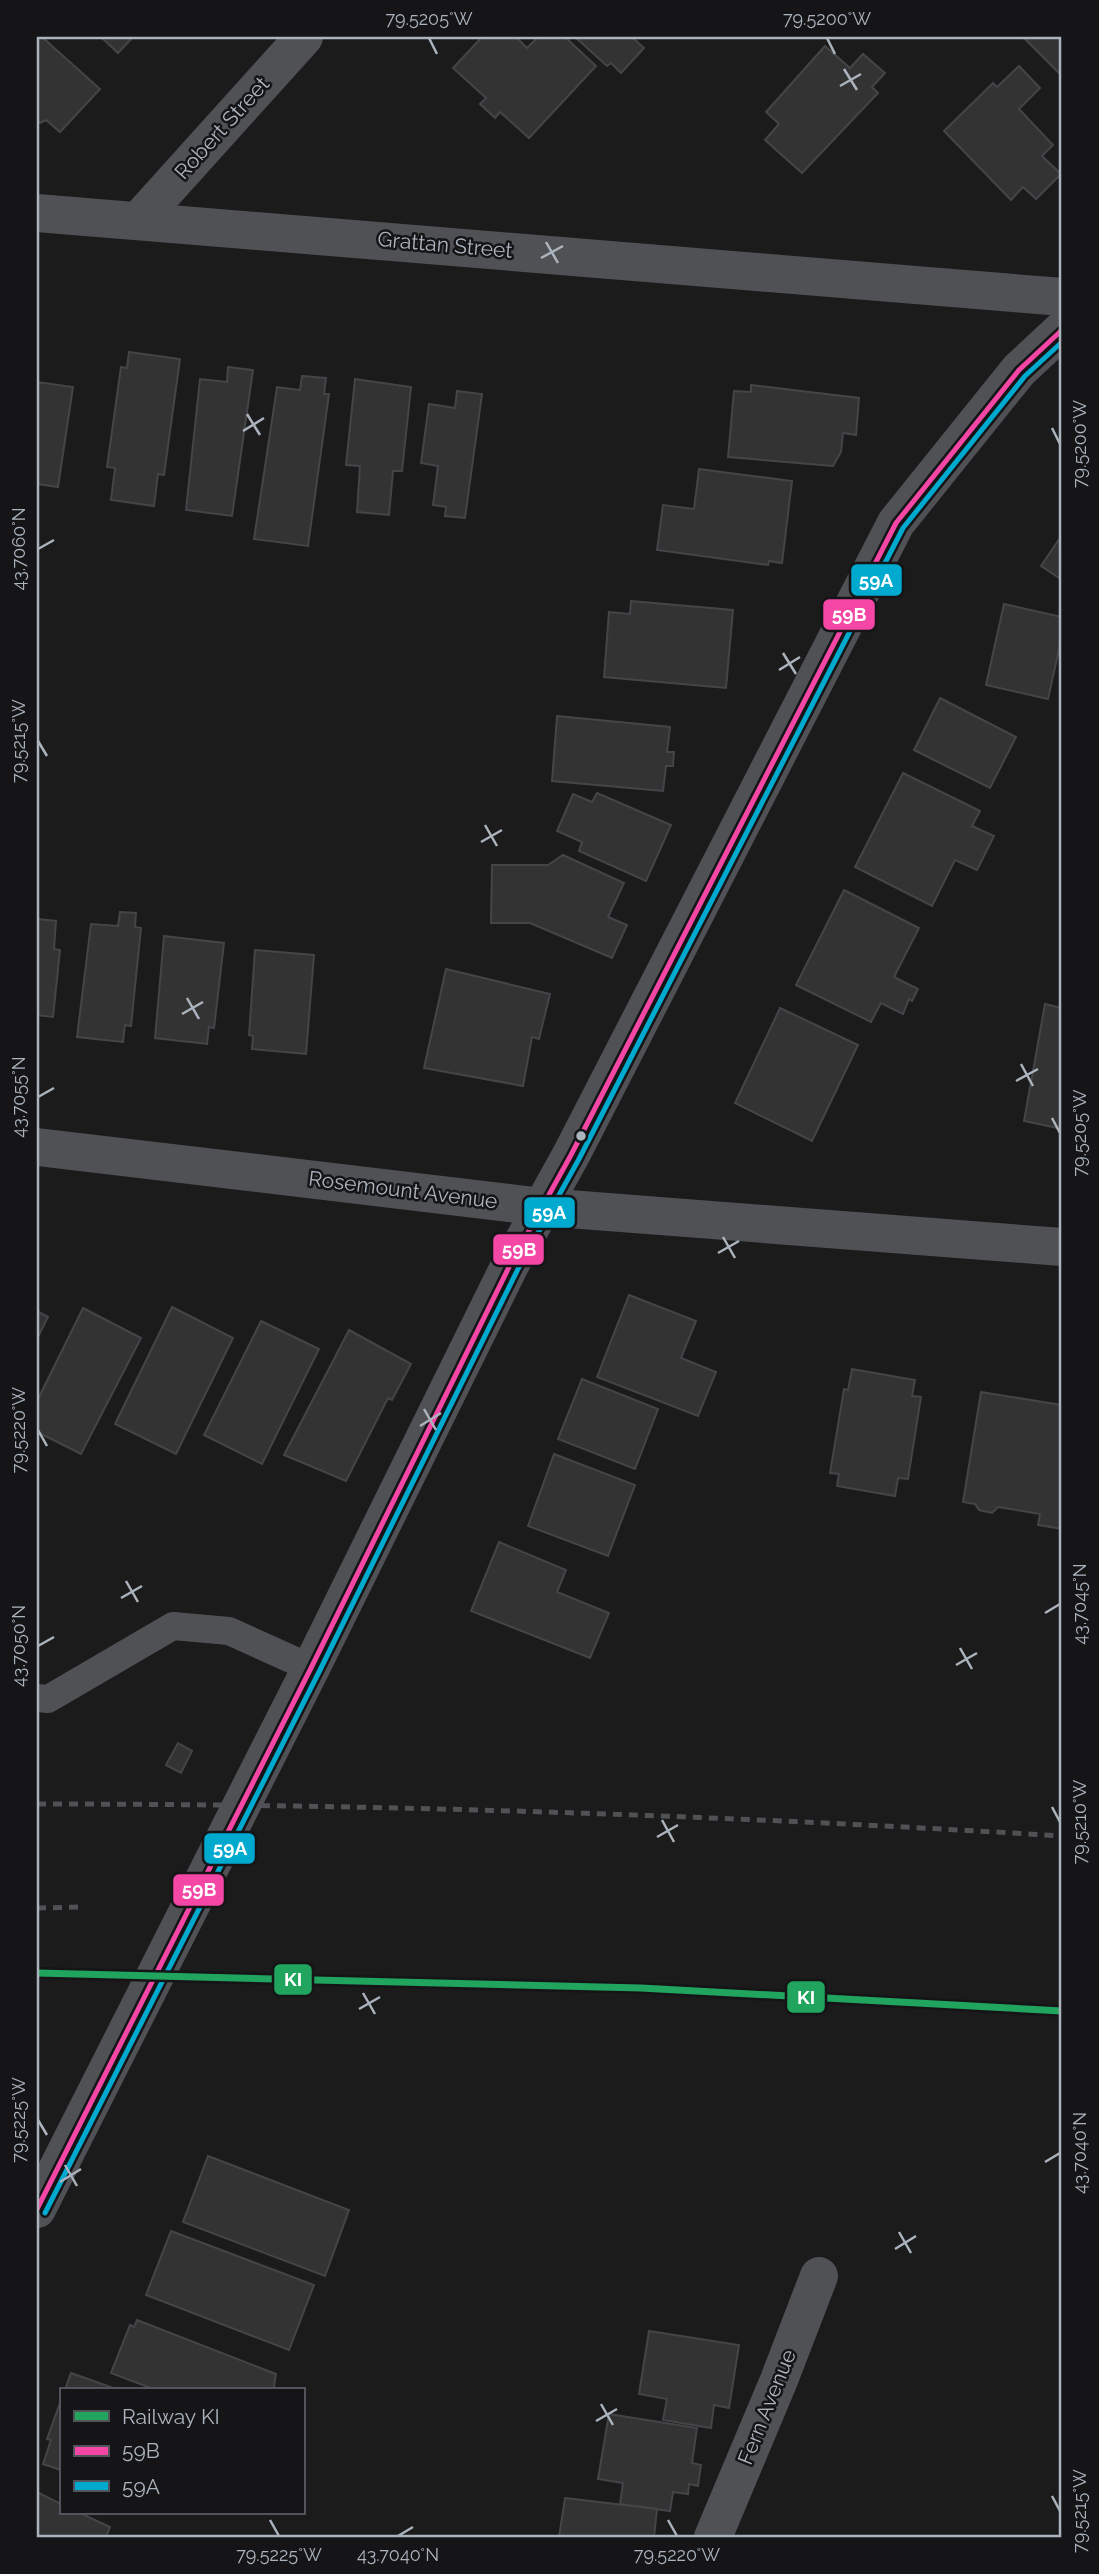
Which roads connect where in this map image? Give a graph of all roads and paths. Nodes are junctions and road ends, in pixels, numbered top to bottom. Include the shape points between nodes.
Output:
1 (304, 37) edge
2 (37, 213) edge
3 (139, 220) junction
4 (1062, 297) edge
5 (1062, 330) edge
6 (37, 1147) edge
7 (543, 1207) junction
8 (1062, 1247) edge
9 (311, 1668) junction
10 (37, 1699) edge
11 (37, 2209) edge
12 (819, 2276) dead end
13 (713, 2537) edge

1 - 3 street, Robert Street
2 - 3 street, Grattan Street
3 - 4 street, Grattan Street
5 - 7 street via 1019,370 896,523
6 - 7 street, Rosemount Avenue
7 - 8 street, Rosemount Avenue
7 - 9 street
9 - 10 lane via 229,1631 173,1626 48,1699
9 - 11 street
12 - 13 street, Fern Avenue

